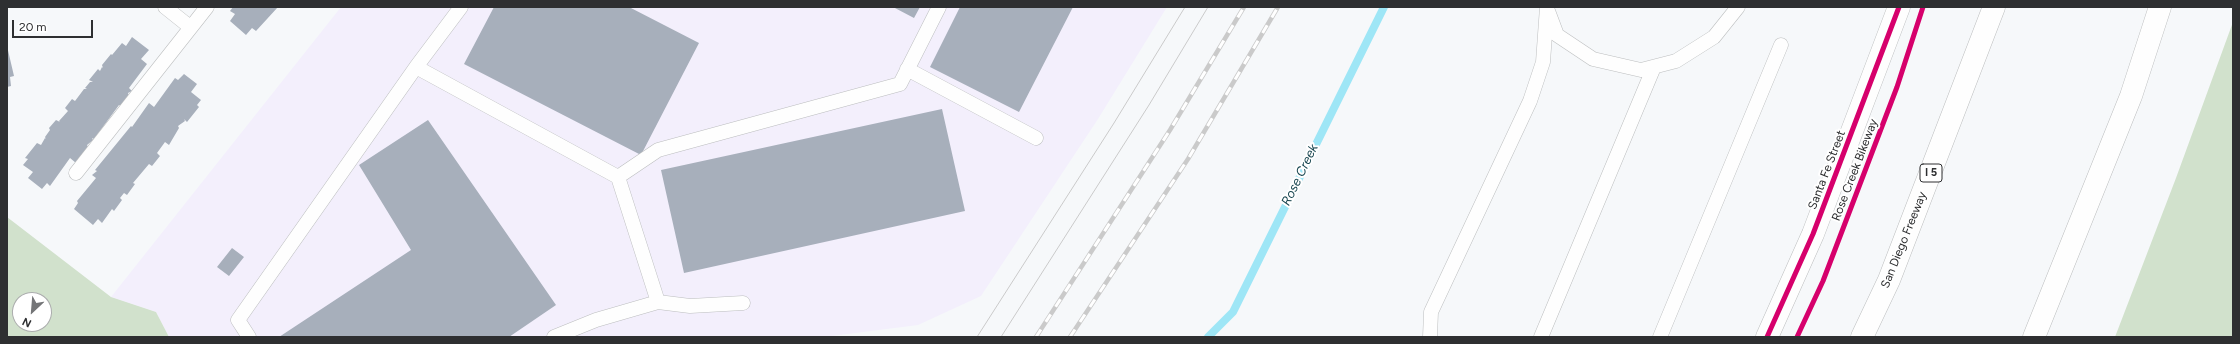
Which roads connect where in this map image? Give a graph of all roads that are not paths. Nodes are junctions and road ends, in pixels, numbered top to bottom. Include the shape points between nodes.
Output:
1 (165, 7) edge
2 (207, 7) edge
3 (461, 7) edge
4 (940, 7) edge
5 (1547, 7) edge
6 (1738, 7) edge
7 (1899, 7) edge
8 (1994, 7) edge
9 (2160, 7) edge
10 (190, 27) junction
11 (1781, 45) dead end
12 (416, 67) junction
13 (1654, 67) junction
14 (908, 69) junction
15 (1036, 138) dead end
16 (76, 173) dead end
17 (618, 177) junction
18 (658, 302) junction
19 (743, 303) dead end
20 (249, 337) edge
21 (554, 337) edge
22 (1430, 337) edge
23 (1541, 337) edge
24 (1660, 337) edge
25 (1767, 337) edge
26 (1862, 337) edge
27 (2034, 337) edge

1 - 10 lane
2 - 10 lane
3 - 12 lane
4 - 14 lane
5 - 13 lane via 1557,35 1594,59 1641,70
5 - 22 lane via 1543,62 1530,102 1431,312
6 - 13 lane via 1714,37 1676,61
7 - 25 main road, Santa Fe Street via 1813,234
8 - 26 main road, San Diego Freeway / I 5 via 1889,280
9 - 27 main road via 2131,96
10 - 16 lane
11 - 24 lane
12 - 17 lane
12 - 20 lane via 238,320
13 - 23 lane
14 - 15 lane
14 - 17 lane via 900,84 658,150
17 - 18 lane
18 - 19 lane via 690,306
18 - 21 lane via 596,320

